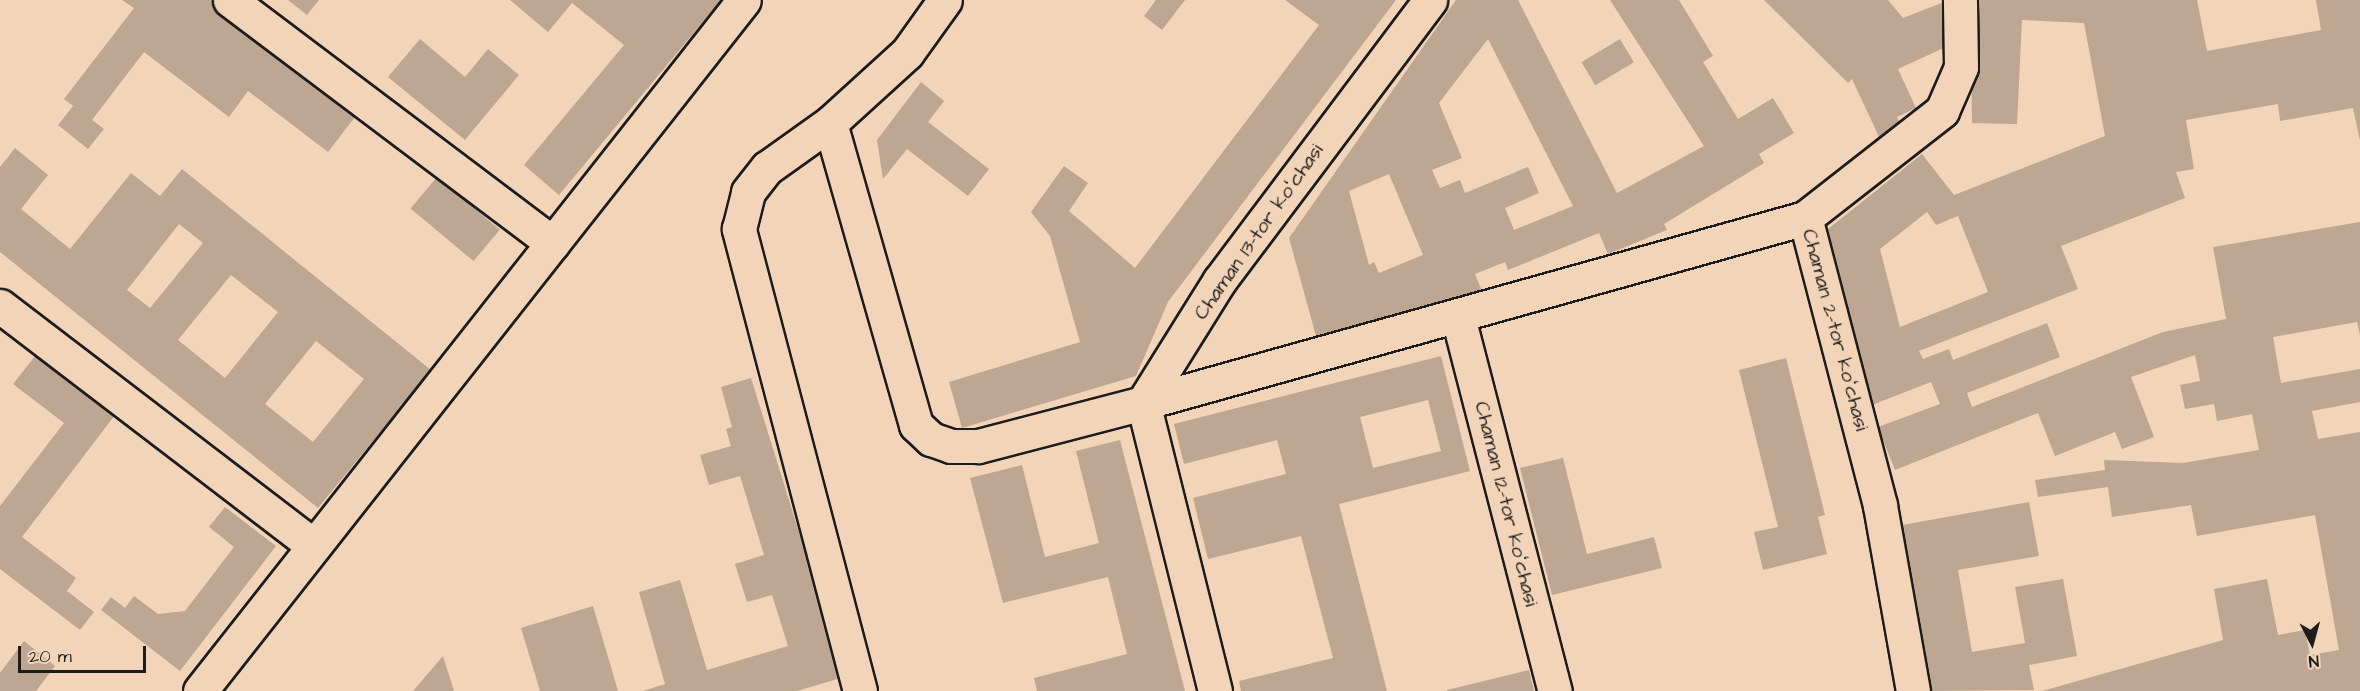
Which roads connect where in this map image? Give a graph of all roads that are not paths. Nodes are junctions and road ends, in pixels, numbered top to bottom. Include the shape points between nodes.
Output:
1 (230, 0) edge
2 (744, 0) edge
3 (945, 0) edge
4 (1430, 0) edge
5 (1960, 0) edge
6 (830, 123) junction
7 (1805, 218) junction
8 (553, 243) junction
9 (0, 306) edge
10 (1458, 317) junction
11 (1143, 403) junction
12 (314, 546) junction
13 (200, 691) edge
14 (861, 691) edge
15 (1215, 691) edge
16 (1555, 691) edge
17 (1913, 691) edge

1 - 8 street
2 - 8 street
3 - 6 street via 907,52
4 - 11 street, Chaman 13-tor koʻchasi via 1220,280
5 - 7 street, Chaman 2-tor koʻchasi via 1961,67 1942,111
6 - 11 street via 916,425 931,439 951,446 978,446
6 - 14 street via 767,168 748,192 739,229
7 - 10 street
7 - 17 street, Chaman 2-tor koʻchasi via 1880,505
8 - 12 street
9 - 12 street
10 - 11 street
10 - 16 street, Chaman 12-tor koʻchasi
11 - 15 street
12 - 13 street

